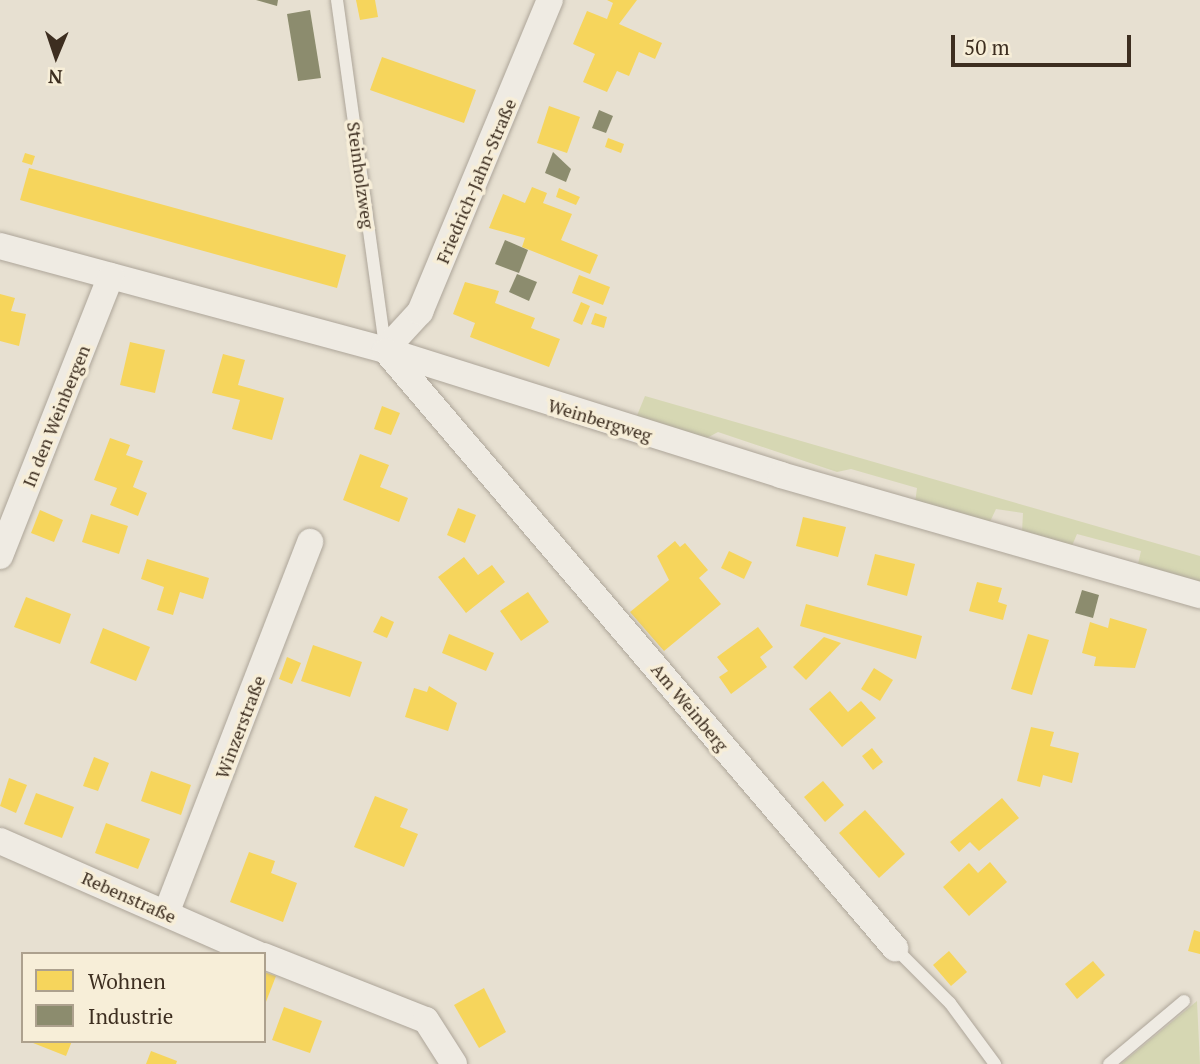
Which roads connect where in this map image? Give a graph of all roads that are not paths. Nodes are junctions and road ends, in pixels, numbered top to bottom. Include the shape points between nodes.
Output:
1 (337, 0) edge
2 (550, 0) edge
3 (0, 246) edge
4 (111, 276) junction
5 (385, 350) junction
6 (310, 542) dead end
7 (0, 556) edge
8 (1200, 595) edge
9 (0, 841) edge
10 (167, 911) junction
11 (895, 948) joint
12 (254, 952) edge
13 (266, 957) edge
14 (1184, 1001) dead end
15 (454, 1064) edge
16 (995, 1064) edge
17 (1109, 1064) edge

1 - 5 lane, Steinholzweg
2 - 5 street, Friedrich-Jahn-Straße via 420,313
3 - 4 street, Weinbergweg
4 - 5 street, Weinbergweg
4 - 7 street, In den Weinbergen
5 - 8 street, Weinbergweg via 781,475
5 - 11 street, Am Weinberg
6 - 10 street, Winzerstraße
9 - 10 street, Rebenstraße
10 - 12 street, Rebenstraße
11 - 16 lane, Am Weinberg via 950,1003
13 - 15 street via 426,1020
14 - 17 lane

